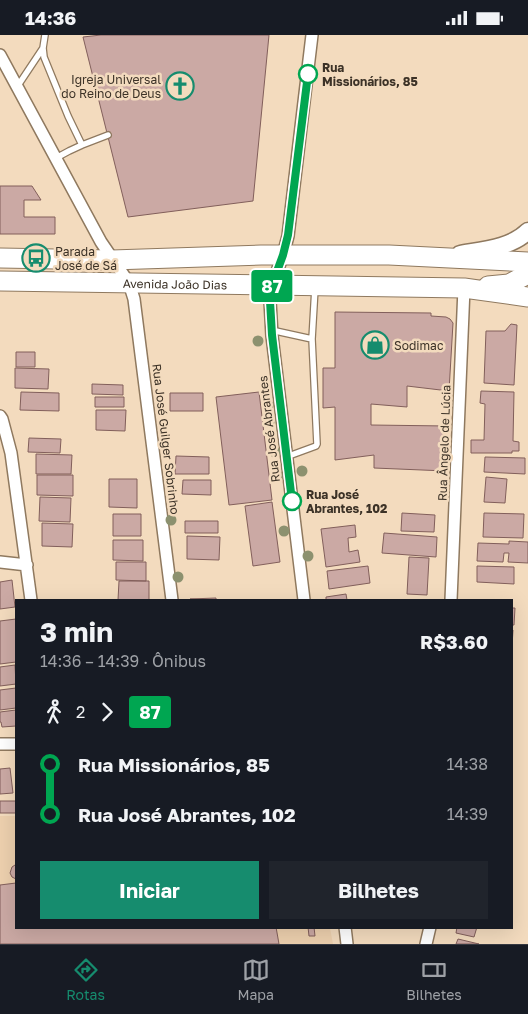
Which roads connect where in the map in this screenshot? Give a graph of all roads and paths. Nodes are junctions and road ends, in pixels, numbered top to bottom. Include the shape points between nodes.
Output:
1 (46, 35) edge
2 (312, 35) edge
3 (43, 48) junction
4 (0, 55) edge
5 (17, 87) junction
6 (108, 135) dead end
7 (82, 145) junction
8 (55, 159) junction
9 (528, 231) edge
10 (283, 255) junction
11 (443, 257) junction
12 (0, 258) edge
13 (112, 259) junction
14 (528, 263) edge
15 (528, 273) edge
16 (0, 281) edge
17 (129, 283) junction
18 (272, 285) junction
19 (315, 286) junction
20 (464, 288) junction
21 (528, 297) edge
22 (271, 330) junction
23 (312, 339) junction
24 (0, 416) edge
25 (286, 457) junction
26 (0, 562) edge
27 (27, 565) junction
28 (31, 599) edge
29 (172, 599) edge
30 (304, 599) edge
31 (451, 599) edge
32 (0, 744) edge
33 (15, 744) edge
34 (345, 929) edge
35 (430, 929) edge
36 (347, 944) edge
37 (426, 944) edge

1 - 3 lane
2 - 10 street, Rua José Abrantes
3 - 5 lane
3 - 7 lane
4 - 5 street
5 - 8 street
6 - 7 lane
7 - 8 lane
8 - 13 street
9 - 11 main road via 501,246
10 - 11 main road, Avenida João Dias
10 - 13 main road, Avenida João Dias
10 - 18 street, Rua José Abrantes
11 - 14 main road, Avenida João Dias
12 - 13 main road, Avenida João Dias
13 - 17 street
15 - 20 main road via 509,283
16 - 17 main road, Avenida João Dias
17 - 18 main road, Avenida João Dias
17 - 29 street, Rua José Guilger Sobrinho via 134,299
18 - 19 main road, Avenida João Dias
18 - 22 street, Rua José Abrantes
19 - 20 main road, Avenida João Dias
19 - 23 lane
20 - 21 main road, Avenida João Dias
20 - 31 street, Rua Ângelo de Lúcia
22 - 23 lane
22 - 25 street, Rua José Abrantes
23 - 25 lane via 317,444
24 - 27 street via 11,453
25 - 30 street, Rua José Abrantes
26 - 27 street
27 - 28 street
32 - 33 street
34 - 36 street
35 - 37 street

